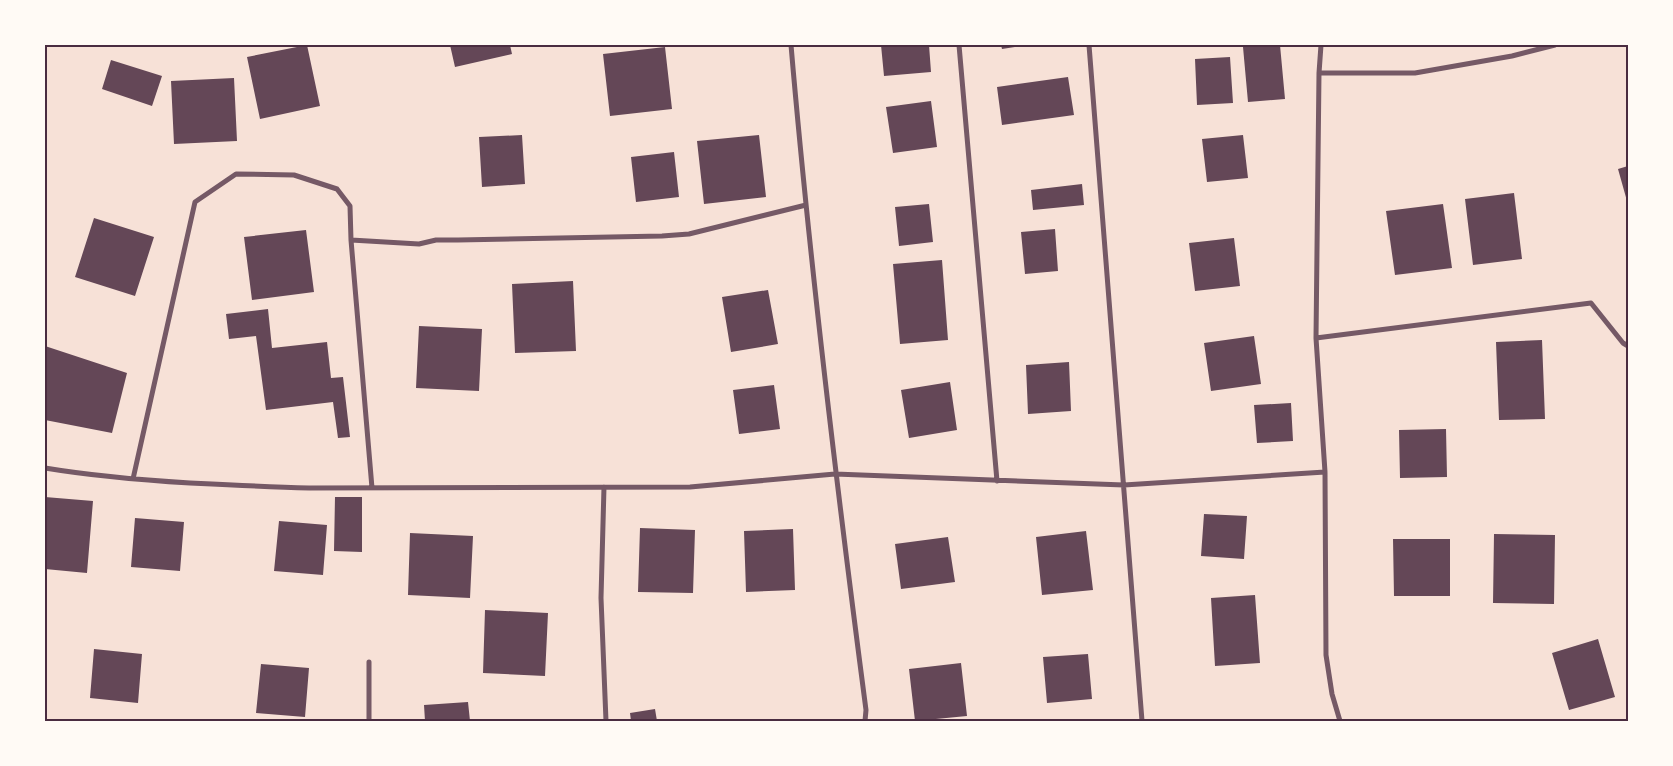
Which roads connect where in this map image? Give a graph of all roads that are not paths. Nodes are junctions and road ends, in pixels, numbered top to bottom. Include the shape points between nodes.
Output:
1 (791, 45) edge
2 (959, 45) edge
3 (1089, 45) edge
4 (1321, 45) edge
5 (1555, 45) edge
6 (1319, 74) junction
7 (806, 205) junction
8 (351, 240) junction
9 (1316, 338) junction
10 (1628, 346) edge
11 (45, 468) edge
12 (1325, 472) junction
13 (835, 474) junction
14 (133, 479) junction
15 (997, 481) junction
16 (1124, 485) junction
17 (604, 487) junction
18 (372, 488) junction
19 (369, 662) dead end
20 (369, 721) edge
21 (606, 721) edge
22 (865, 721) edge
23 (1142, 721) edge
24 (1340, 721) edge

1 - 7 street
2 - 15 street
3 - 16 street
4 - 6 street
5 - 6 street via 1415,73
6 - 9 street
7 - 8 street via 689,234 436,240 419,244
7 - 13 street
8 - 14 street via 350,206 337,189 294,175 236,174 195,202
8 - 18 street
9 - 10 street via 1591,303
9 - 12 street
11 - 14 street
12 - 16 street
12 - 24 street via 1326,655
13 - 15 street
13 - 17 street via 690,487
13 - 22 street
14 - 18 street via 269,487
15 - 16 street
16 - 23 street
17 - 18 street
17 - 21 street via 602,598
19 - 20 street

